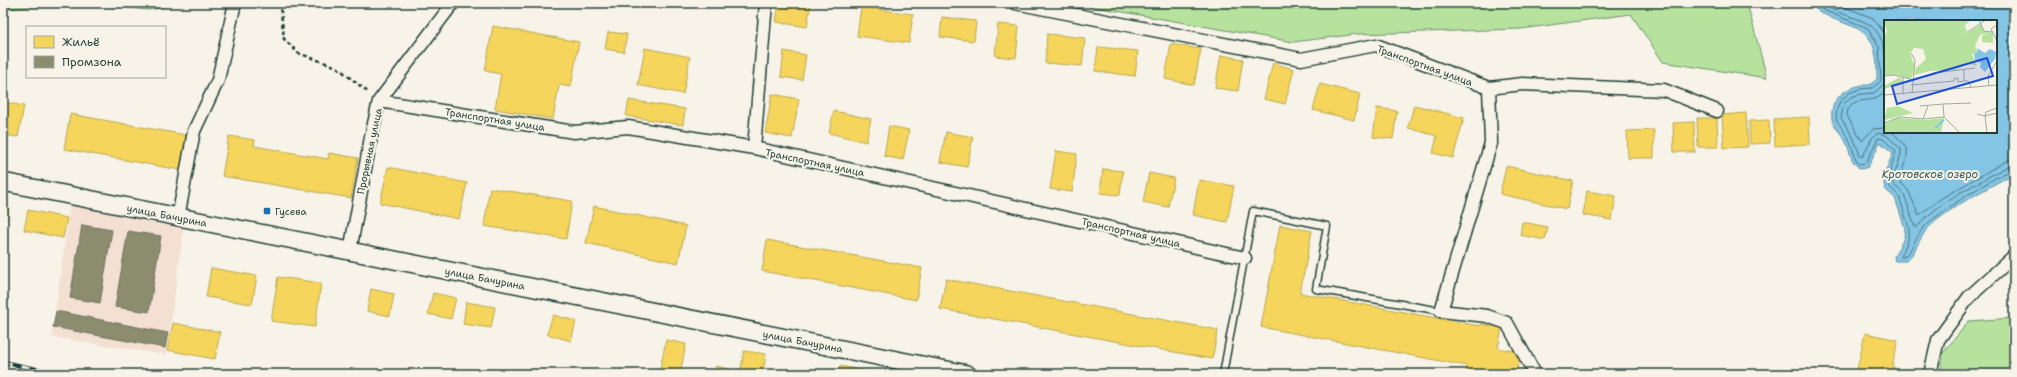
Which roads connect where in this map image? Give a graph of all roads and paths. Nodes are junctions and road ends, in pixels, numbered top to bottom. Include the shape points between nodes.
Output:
1 (234, 3) edge
2 (277, 3) edge
3 (454, 3) edge
4 (766, 3) edge
5 (1014, 3) edge
6 (1489, 88) junction
7 (380, 102) junction
8 (1717, 111) dead end
9 (754, 148) junction
10 (3, 182) edge
11 (178, 218) junction
12 (350, 252) junction
13 (2014, 256) edge
14 (1245, 258) junction
15 (1441, 311) junction
16 (967, 374) edge
17 (1223, 374) edge
18 (1535, 374) edge
19 (1930, 374) edge

1 - 11 street via 218,80 194,131
2 - 7 path via 281,12 284,39 298,53 337,67
3 - 7 street, Прорывная улица
4 - 9 street
5 - 6 street, Транспортная улица via 1301,59 1376,45
6 - 8 street, Транспортная улица via 1522,84 1664,90
6 - 15 street via 1491,143
7 - 9 street, Транспортная улица via 574,132 628,127
7 - 12 street, Прорывная улица via 370,137
9 - 14 street, Транспортная улица
10 - 11 street, улица Бачурина
11 - 12 street, улица Бачурина
12 - 16 street, улица Бачурина
13 - 19 street via 1968,297 1938,340
14 - 15 lane via 1253,211 1327,226 1316,289
14 - 17 lane
15 - 18 street via 1487,316 1507,322

